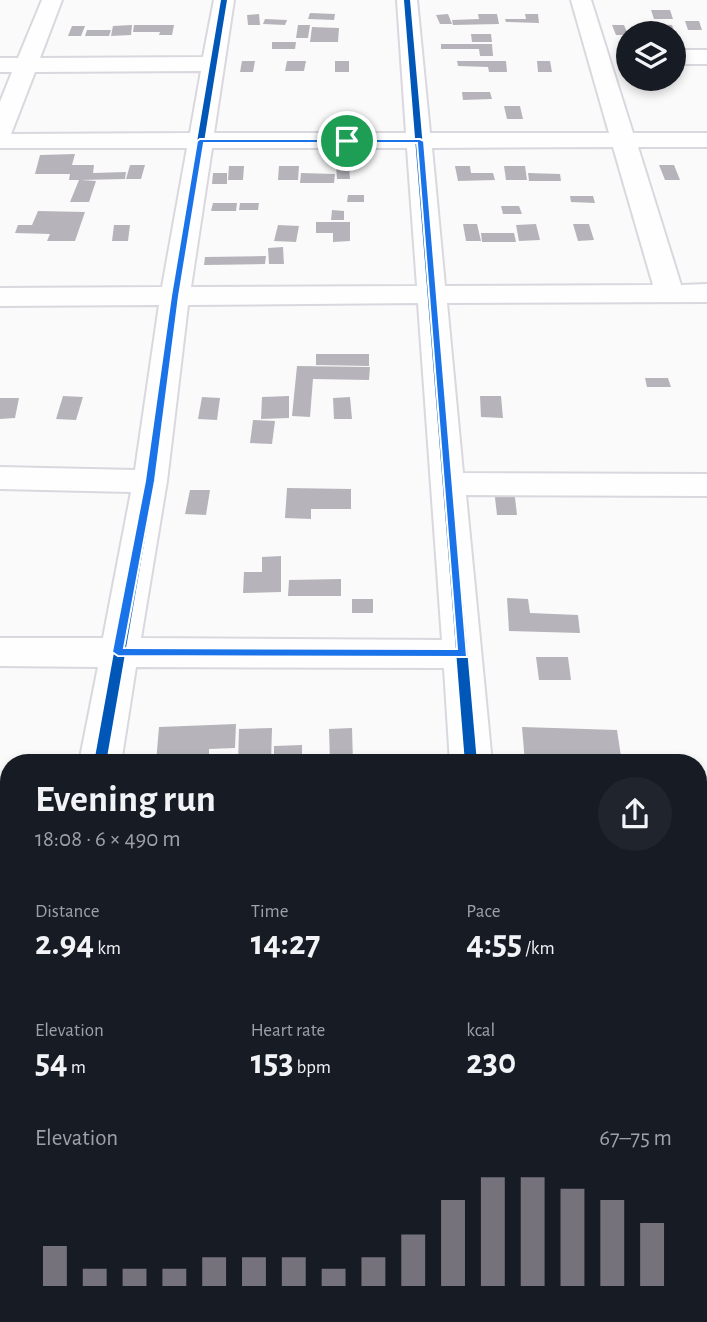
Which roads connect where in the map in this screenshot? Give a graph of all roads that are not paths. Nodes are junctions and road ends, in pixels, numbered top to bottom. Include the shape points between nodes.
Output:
1 (52, 0) edge
2 (224, 0) edge
3 (407, 0) edge
4 (581, 0) edge
5 (686, 57) edge
6 (707, 57) edge
7 (214, 64) junction
8 (0, 65) edge
9 (27, 65) junction
10 (0, 132) edge
11 (707, 140) edge
12 (0, 141) edge
13 (200, 141) junction
14 (420, 141) junction
15 (624, 141) junction
16 (707, 293) edge
17 (670, 294) junction
18 (434, 295) junction
19 (175, 296) junction
20 (0, 297) edge
21 (0, 478) edge
22 (150, 481) junction
23 (449, 484) junction
24 (707, 485) edge
25 (0, 652) edge
26 (118, 652) junction
27 (463, 654) junction
28 (101, 754) edge
29 (470, 754) edge

1 - 9 street
2 - 7 street
3 - 14 street
4 - 15 street via 608,56
5 - 6 street
7 - 9 street
7 - 13 street
8 - 9 street
9 - 10 street
11 - 15 street
12 - 13 street
13 - 14 street
13 - 19 street
14 - 15 street
14 - 18 street
15 - 17 street
16 - 17 street
17 - 18 street
18 - 19 street
18 - 23 street
19 - 20 street
19 - 22 street
21 - 22 street
22 - 26 street
23 - 24 street
23 - 27 street
25 - 26 street
26 - 27 street
26 - 28 street
27 - 29 street

